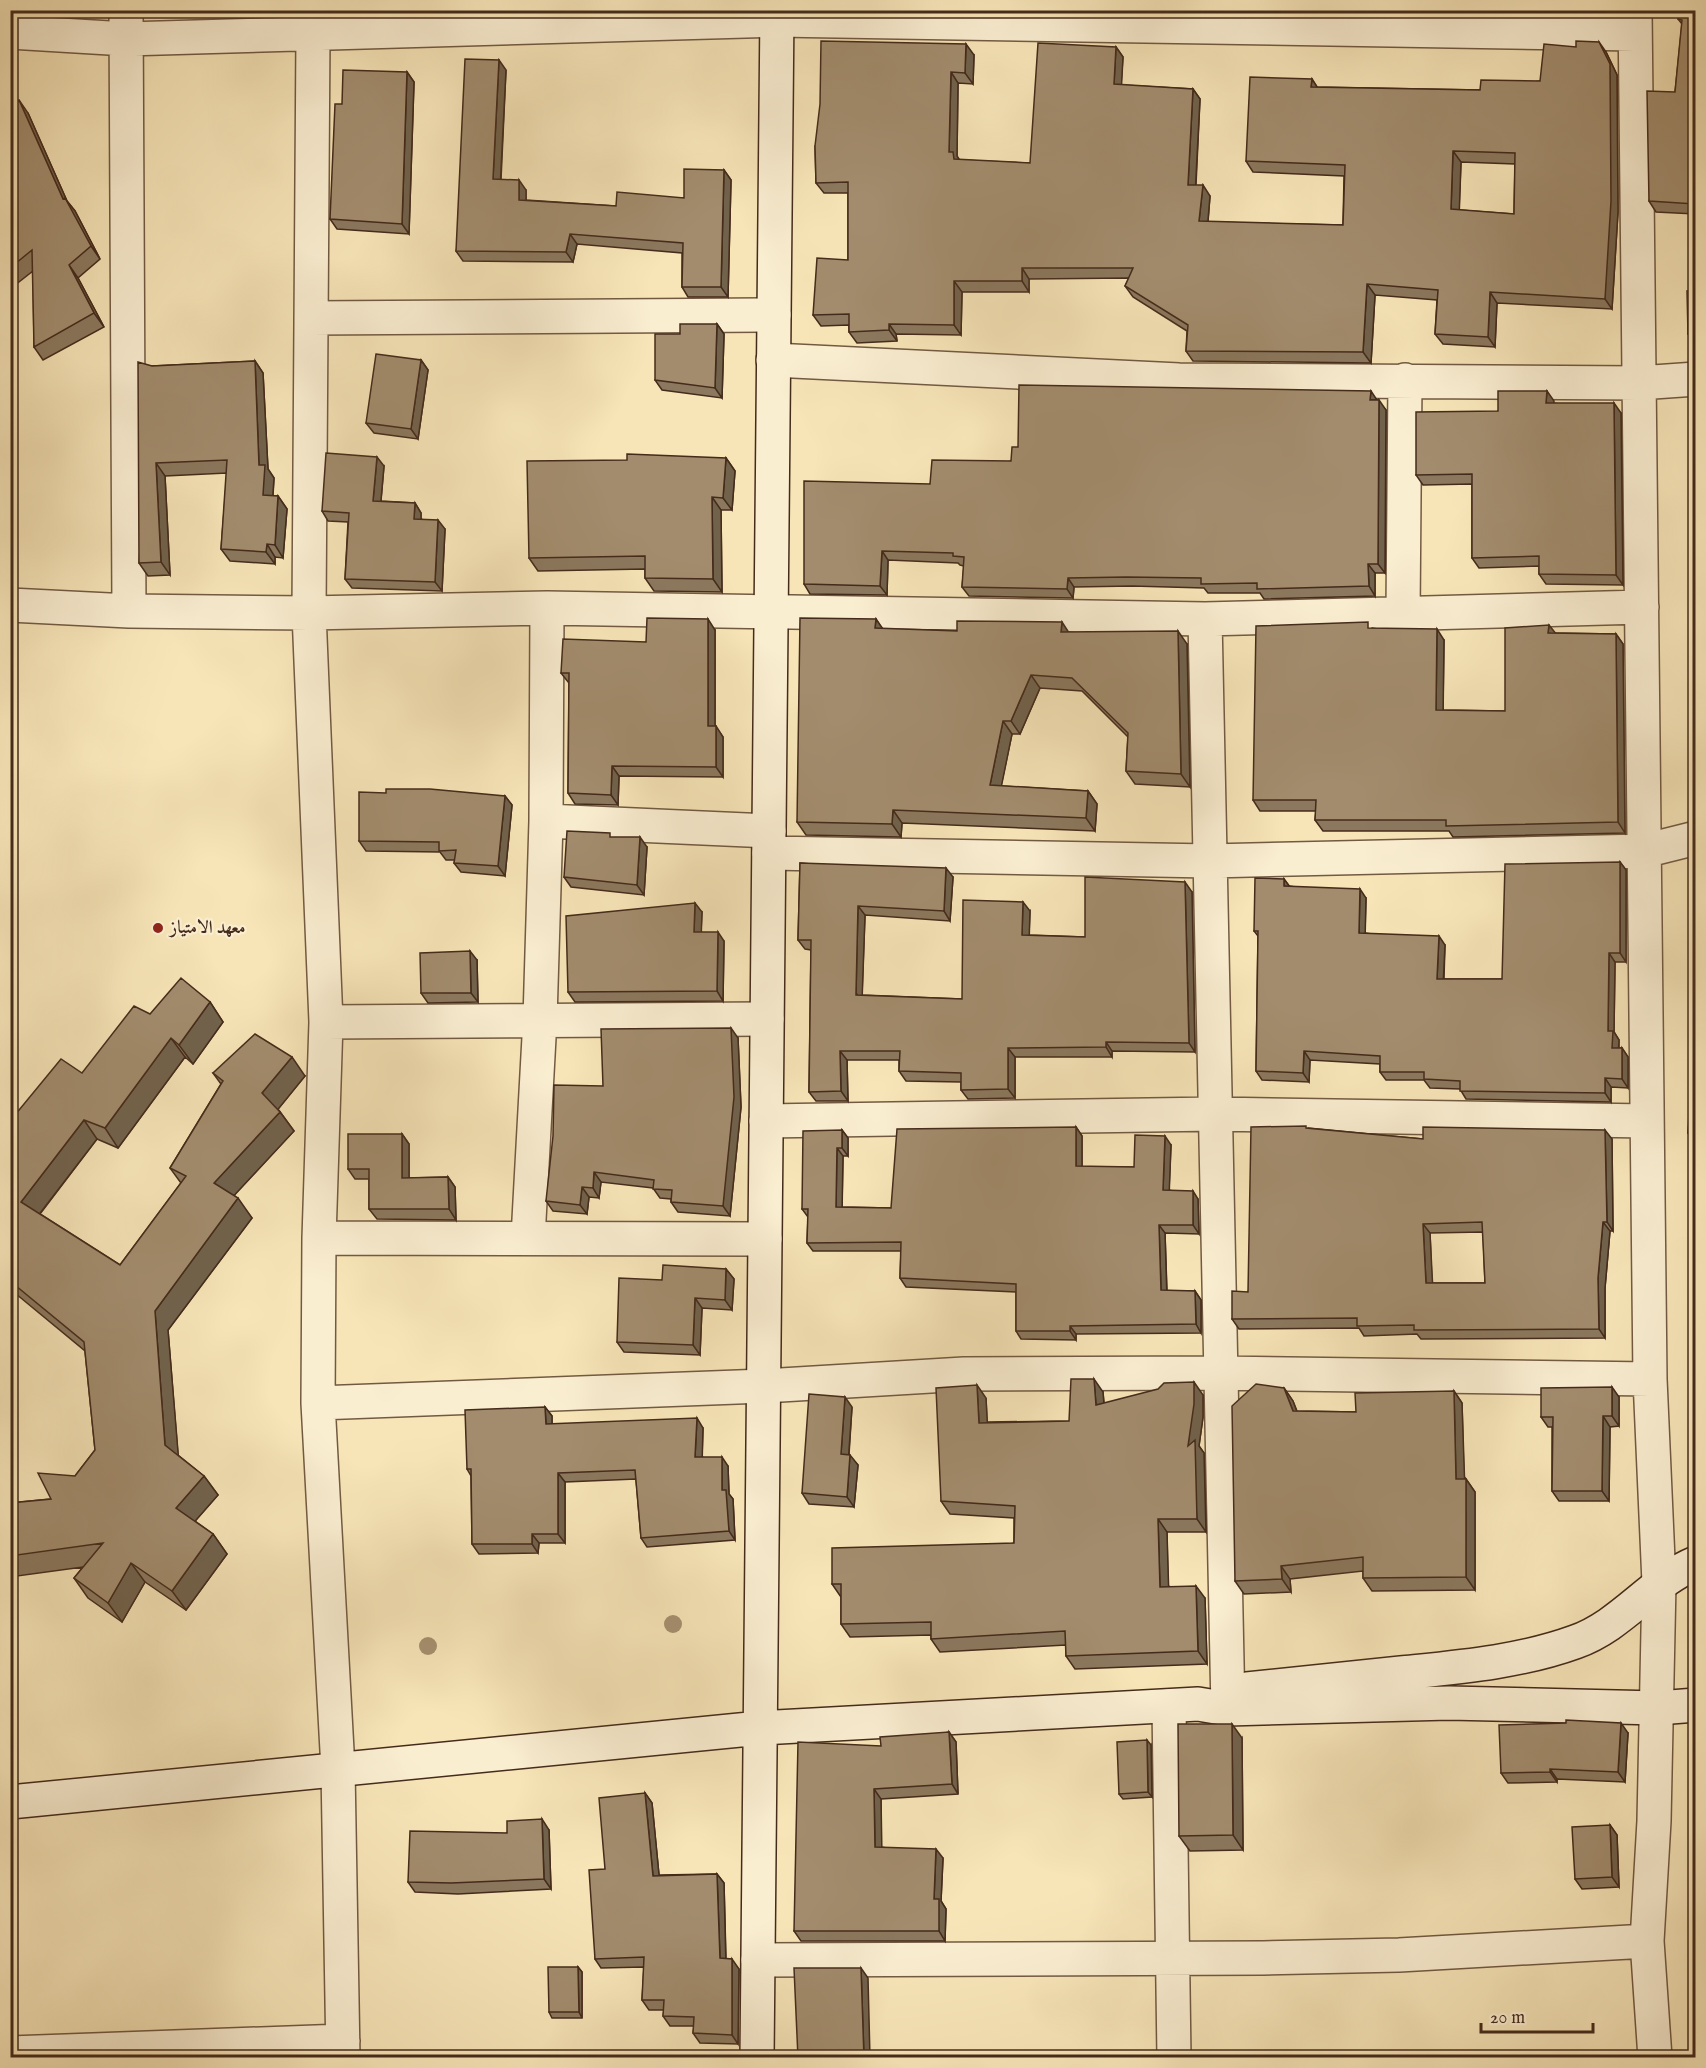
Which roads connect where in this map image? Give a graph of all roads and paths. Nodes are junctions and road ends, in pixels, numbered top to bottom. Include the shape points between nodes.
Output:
1 (777, 15) edge
2 (1635, 22) edge
3 (126, 25) edge
4 (10, 32) edge
5 (313, 34) junction
6 (774, 315) junction
7 (311, 318) junction
8 (773, 360) junction
9 (1695, 379) edge
10 (1405, 380) junction
11 (1639, 383) junction
12 (10, 605) edge
13 (1642, 607) junction
14 (547, 608) junction
15 (129, 611) junction
16 (771, 612) junction
17 (309, 613) junction
18 (1403, 613) junction
19 (1205, 619) junction
20 (546, 821) junction
21 (1695, 838) edge
22 (769, 842) junction
23 (1644, 851) junction
24 (1210, 861) junction
25 (540, 1019) junction
26 (767, 1019) junction
27 (326, 1022) junction
28 (1215, 1114) junction
29 (766, 1121) junction
30 (1647, 1121) junction
31 (319, 1238) junction
32 (528, 1238) junction
33 (765, 1239) junction
34 (1220, 1373) junction
35 (1650, 1379) junction
36 (764, 1386) junction
37 (318, 1403) junction
38 (1695, 1563) edge
39 (1659, 1583) junction
40 (1205, 1703) junction
41 (1695, 1705) edge
42 (1658, 1708) junction
43 (760, 1728) junction
44 (338, 1769) junction
45 (10, 1802) edge
46 (1647, 1941) junction
47 (758, 1960) junction
48 (1173, 1960) junction
49 (343, 2049) edge
50 (10, 2053) edge
51 (757, 2058) edge
52 (1174, 2058) edge
53 (1655, 2058) edge

1 - 2 street
1 - 5 street
1 - 6 street
2 - 11 street
3 - 4 street
3 - 5 street
3 - 15 street
5 - 7 street
6 - 7 street
6 - 8 street
7 - 17 street
8 - 10 street via 1179,380
8 - 16 street
9 - 11 street
10 - 11 street
10 - 18 street
11 - 13 street
12 - 15 street
13 - 18 street
13 - 23 street
14 - 16 street
14 - 17 street
14 - 20 street
15 - 17 street
16 - 19 street
16 - 22 street
17 - 27 street
18 - 19 street
19 - 24 street
20 - 22 street
20 - 25 street
21 - 23 street
22 - 24 street
22 - 26 street
23 - 24 street
23 - 30 street
24 - 28 street
25 - 26 street
25 - 27 street
25 - 32 street
26 - 29 street
27 - 31 street
28 - 29 street
28 - 30 street
28 - 34 street
29 - 33 street
30 - 35 street
31 - 32 street
31 - 37 street
32 - 33 street
33 - 36 street
34 - 35 street
34 - 36 street via 964,1374
34 - 40 street
35 - 39 street
36 - 37 street
36 - 43 street
37 - 44 street
38 - 39 street
39 - 40 street via 1605,1627 1577,1642 1542,1652 1491,1663
39 - 42 street
40 - 42 street
40 - 43 street
40 - 48 street
41 - 42 street
42 - 46 street
43 - 44 street
43 - 47 street
44 - 45 street
44 - 49 street
46 - 48 street via 1399,1955
46 - 53 street
47 - 48 street
47 - 51 street
48 - 52 street
49 - 50 street

